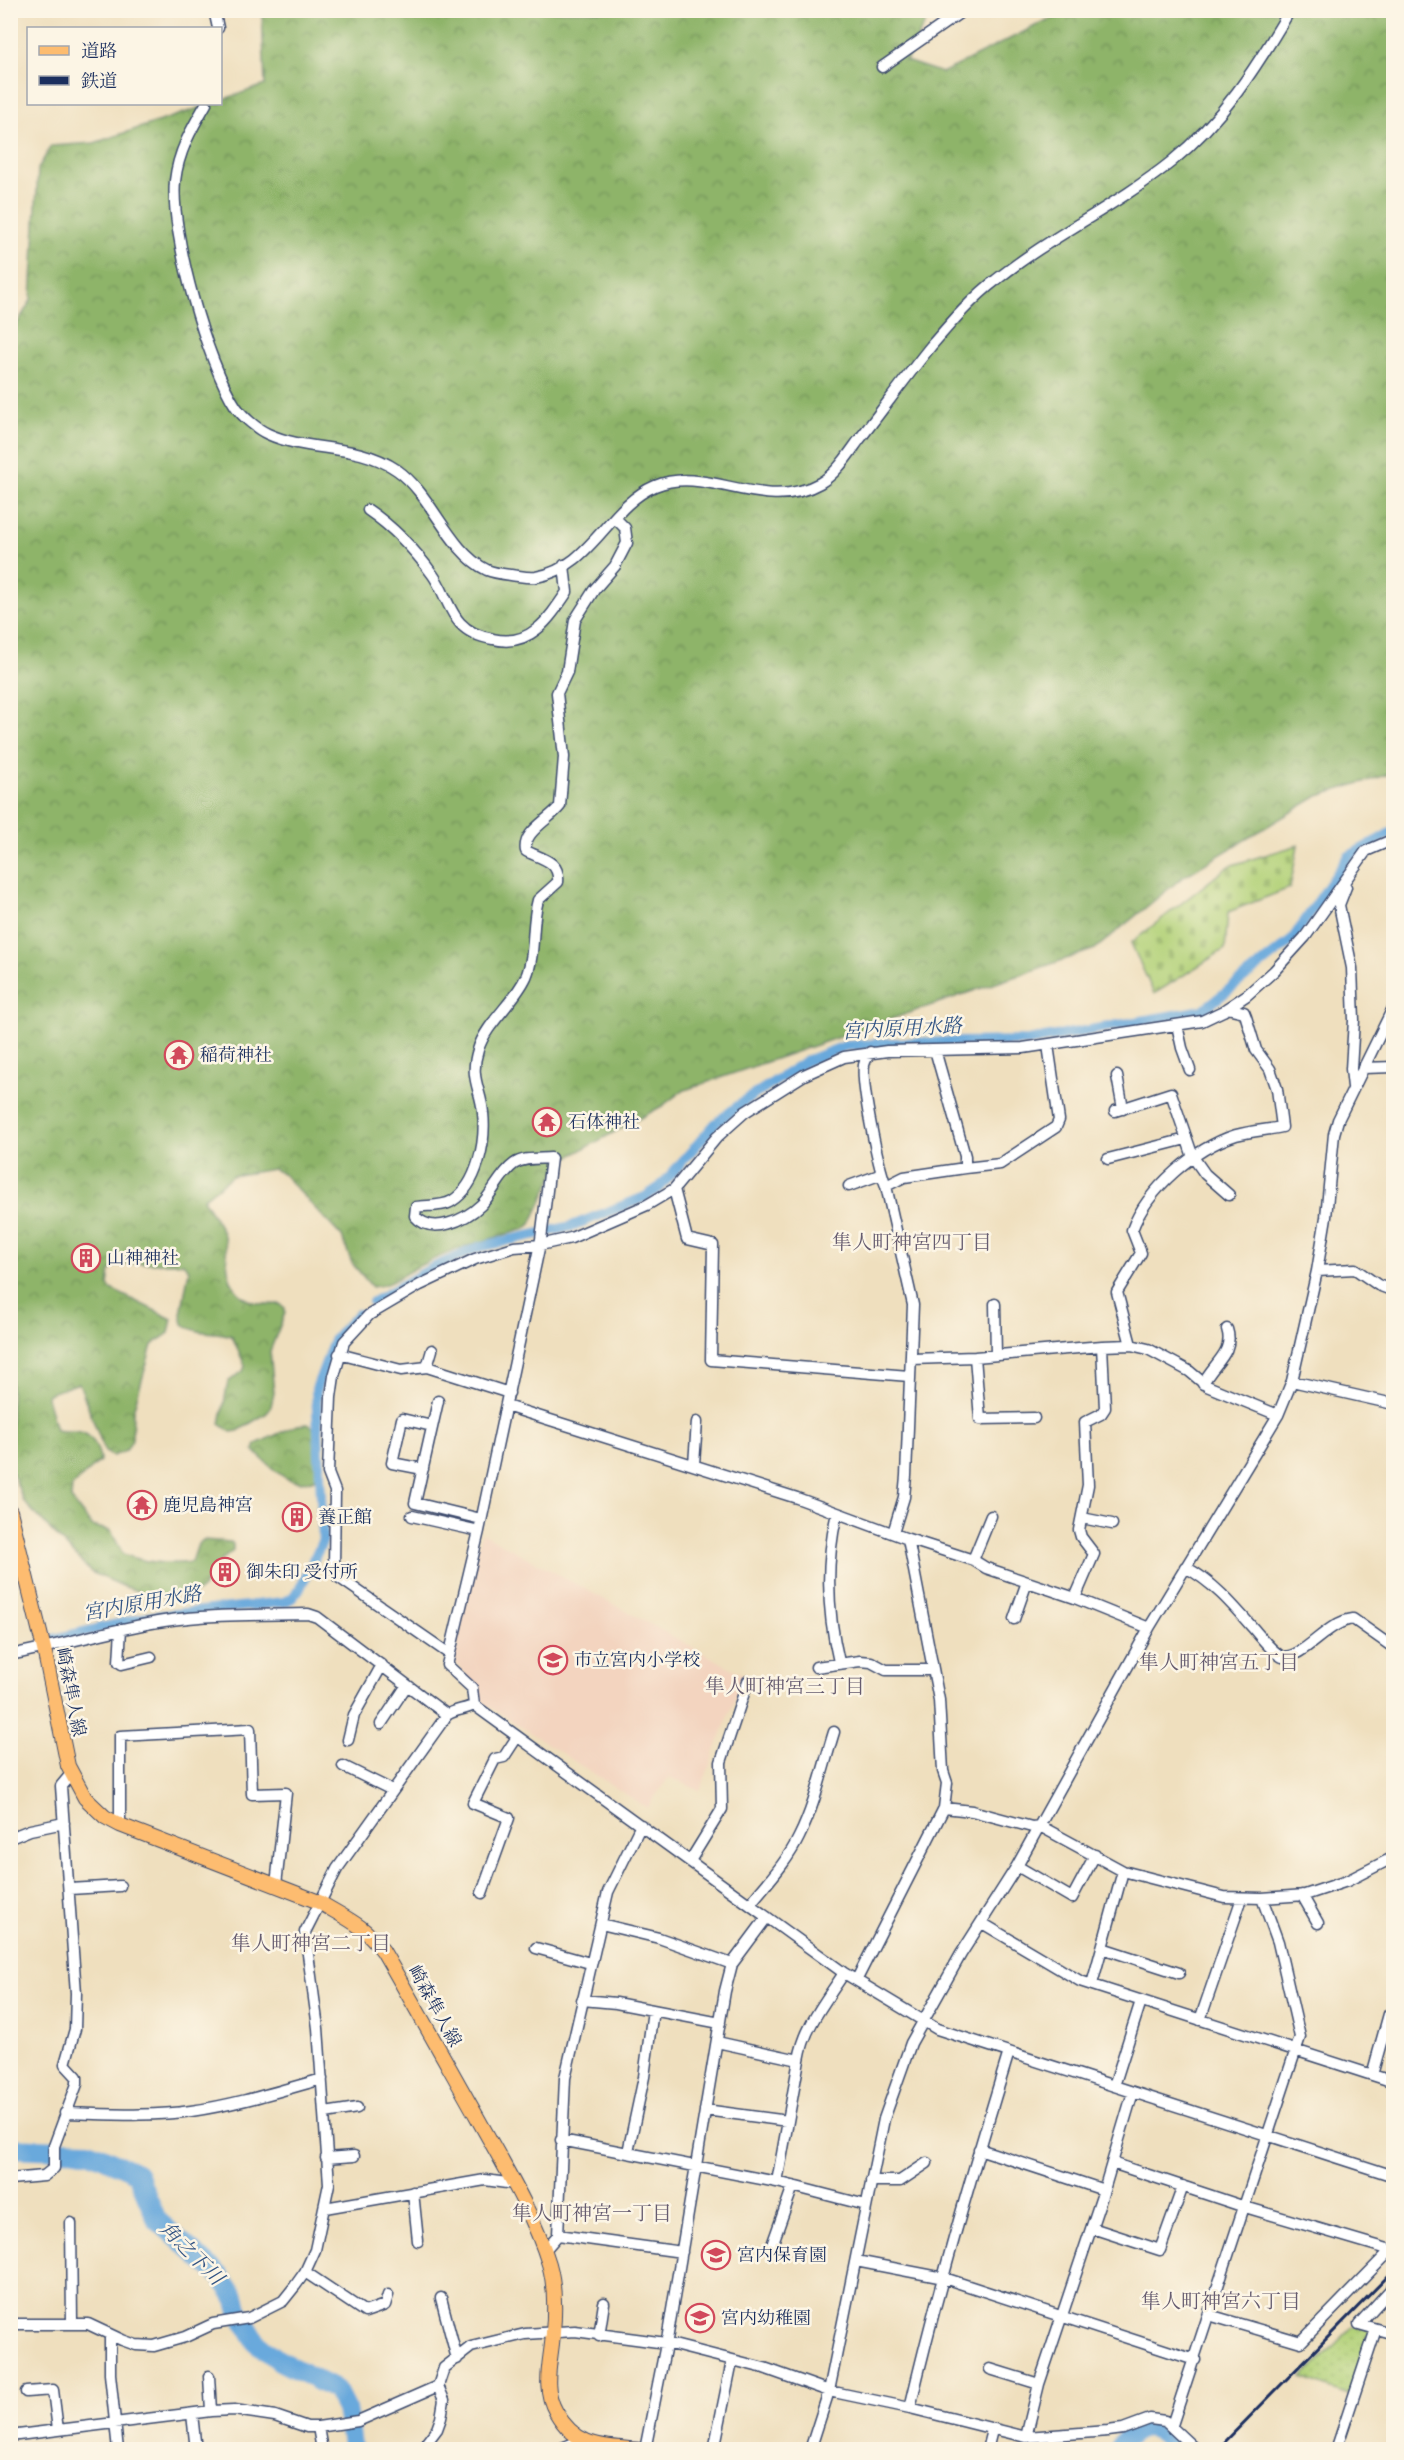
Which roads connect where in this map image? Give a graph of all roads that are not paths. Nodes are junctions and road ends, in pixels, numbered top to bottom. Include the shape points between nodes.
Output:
1 (214, 10) edge
2 (964, 10) edge
3 (1290, 10) edge
4 (218, 27) edge
5 (882, 67) dead end
6 (205, 105) edge
7 (368, 510) dead end
8 (615, 518) junction
9 (564, 565) junction
10 (1394, 839) edge
11 (1351, 872) junction
12 (1394, 1006) edge
13 (1227, 1008) junction
14 (1177, 1025) junction
15 (1048, 1045) junction
16 (935, 1050) junction
17 (870, 1052) junction
18 (1394, 1066) edge
19 (1363, 1068) junction
20 (1190, 1070) dead end
21 (1117, 1076) dead end
22 (1353, 1087) junction
23 (1186, 1139) junction
24 (1193, 1157) junction
25 (1108, 1159) dead end
26 (965, 1168) junction
27 (882, 1174) junction
28 (849, 1186) dead end
29 (886, 1186) junction
30 (674, 1189) junction
31 (1229, 1195) dead end
32 (541, 1242) junction
33 (1317, 1271) junction
34 (1394, 1291) edge
35 (995, 1304) dead end
36 (1227, 1329) dead end
37 (1131, 1345) junction
38 (1102, 1346) junction
39 (432, 1350) dead end
40 (339, 1354) junction
41 (996, 1355) junction
42 (975, 1357) junction
43 (910, 1359) junction
44 (427, 1367) junction
45 (909, 1376) junction
46 (1292, 1381) junction
47 (1203, 1384) junction
48 (509, 1393) junction
49 (438, 1401) dead end
50 (1389, 1403) dead end
51 (506, 1406) junction
52 (1278, 1415) junction
53 (1034, 1418) dead end
54 (697, 1422) dead end
55 (432, 1426) junction
56 (694, 1464) junction
57 (423, 1469) junction
58 (10, 1511) edge
59 (837, 1513) junction
60 (412, 1516) dead end
61 (991, 1516) dead end
62 (1082, 1518) junction
63 (481, 1519) junction
64 (1112, 1524) dead end
65 (479, 1531) junction
66 (893, 1533) junction
67 (908, 1539) junction
68 (973, 1560) junction
69 (1185, 1567) junction
70 (1027, 1582) junction
71 (1075, 1598) junction
72 (1014, 1619) dead end
73 (1149, 1628) junction
74 (121, 1629) junction
75 (1394, 1648) edge
76 (44, 1649) junction
77 (448, 1653) junction
78 (10, 1655) edge
79 (151, 1657) dead end
80 (839, 1662) junction
81 (382, 1665) junction
82 (816, 1667) dead end
83 (933, 1670) junction
84 (748, 1681) dead end
85 (407, 1685) junction
86 (474, 1705) junction
87 (447, 1715) junction
88 (381, 1724) dead end
89 (834, 1732) dead end
90 (517, 1737) junction
91 (348, 1740) dead end
92 (343, 1766) dead end
93 (71, 1774) junction
94 (392, 1790) junction
95 (945, 1808) junction
96 (64, 1823) junction
97 (120, 1825) junction
98 (641, 1825) junction
99 (1040, 1826) junction
100 (10, 1838) edge
101 (1095, 1855) junction
102 (1394, 1857) edge
103 (690, 1861) junction
104 (1017, 1866) junction
105 (1123, 1870) junction
106 (276, 1885) junction
107 (120, 1886) dead end
108 (70, 1889) junction
109 (482, 1893) dead end
110 (1302, 1895) junction
111 (1242, 1898) junction
112 (1262, 1898) junction
113 (319, 1902) junction
114 (750, 1904) junction
115 (767, 1917) junction
116 (982, 1923) junction
117 (1318, 1923) dead end
118 (601, 1924) junction
119 (536, 1948) dead end
120 (1102, 1948) junction
121 (590, 1963) junction
122 (732, 1964) junction
123 (844, 1973) junction
124 (1179, 1973) dead end
125 (857, 1979) junction
126 (1092, 1984) junction
127 (582, 2000) junction
128 (1141, 2001) junction
129 (653, 2010) junction
130 (1394, 2015) edge
131 (922, 2020) junction
132 (1200, 2020) junction
133 (720, 2023) junction
134 (717, 2042) junction
135 (1295, 2051) junction
136 (1009, 2052) junction
137 (799, 2060) junction
138 (1372, 2075) junction
139 (322, 2079) junction
140 (1394, 2082) edge
141 (1114, 2086) junction
142 (1133, 2092) junction
143 (357, 2108) dead end
144 (705, 2110) junction
145 (65, 2113) junction
146 (325, 2113) junction
147 (788, 2121) junction
148 (1268, 2135) junction
149 (561, 2140) junction
150 (979, 2149) junction
151 (628, 2152) junction
152 (354, 2156) dead end
153 (326, 2158) junction
154 (927, 2163) dead end
155 (1112, 2163) junction
156 (695, 2164) junction
157 (1394, 2176) edge
158 (10, 2179) edge
159 (871, 2181) junction
160 (777, 2182) junction
161 (514, 2184) junction
162 (793, 2186) junction
163 (1183, 2186) junction
164 (1104, 2190) junction
165 (413, 2192) junction
166 (866, 2205) junction
167 (1245, 2206) junction
168 (325, 2208) junction
169 (71, 2223) dead end
170 (1092, 2228) junction
171 (558, 2235) junction
172 (418, 2241) dead end
173 (771, 2248) dead end
174 (1392, 2248) edge
175 (544, 2251) junction
176 (682, 2252) junction
177 (856, 2261) junction
178 (305, 2272) junction
179 (945, 2278) junction
180 (1394, 2286) edge
181 (388, 2295) dead end
182 (441, 2298) dead end
183 (604, 2303) dead end
184 (1209, 2314) junction
185 (1063, 2317) junction
186 (72, 2323) junction
187 (10, 2324) edge
188 (1376, 2329) junction
189 (554, 2331) junction
190 (1394, 2334) edge
191 (111, 2336) junction
192 (599, 2336) junction
193 (666, 2343) junction
194 (457, 2359) junction
195 (1195, 2360) junction
196 (732, 2361) junction
197 (990, 2369) dead end
198 (209, 2376) dead end
199 (1039, 2384) junction
200 (438, 2386) junction
201 (829, 2391) junction
202 (26, 2392) dead end
203 (910, 2408) junction
204 (212, 2411) junction
205 (192, 2414) junction
206 (116, 2422) junction
207 (1172, 2425) junction
208 (318, 2427) junction
209 (58, 2430) junction
210 (992, 2430) junction
211 (10, 2436) edge
212 (1026, 2436) junction
213 (582, 2440) junction
214 (118, 2450) edge
215 (196, 2450) edge
216 (322, 2450) edge
217 (422, 2450) edge
218 (557, 2450) edge
219 (643, 2450) edge
220 (714, 2450) edge
221 (810, 2450) edge
222 (987, 2450) edge
223 (1196, 2450) edge
224 (1336, 2450) edge

1 - 4 street
2 - 5 street
3 - 8 street via 1231,104 1199,137 1169,163 993,281 932,346 844,460 822,482 800,491 764,494 699,481 658,484 638,495
6 - 9 street via 184,143 175,183 175,205 203,333 238,410 266,433 354,451 401,473 464,551 488,570 532,578
7 - 9 street via 393,530 433,575 460,623 480,636 505,642 528,636 548,621 567,592
8 - 9 street via 591,545
8 - 32 street via 625,528 627,543 575,620 567,672 557,693 564,758 560,806 528,836 525,844 526,851 556,866 558,882 538,900 526,977 478,1048 475,1086 483,1111 483,1131 475,1172 452,1202 416,1207 415,1216 430,1226 463,1218 481,1205 513,1164 551,1158
10 - 11 street via 1366,851
11 - 13 street via 1305,937 1274,971
11 - 22 street via 1339,905 1352,968
12 - 19 street
13 - 14 street via 1202,1021
13 - 24 street via 1244,1012 1256,1050 1270,1069 1277,1089 1282,1127 1236,1136
14 - 15 street
14 - 20 street
15 - 16 street
15 - 26 street via 1059,1120 1056,1127 1000,1164
16 - 17 street
16 - 26 street
17 - 27 street via 864,1064 864,1077
17 - 30 street via 819,1067 751,1108 717,1137
18 - 19 street
19 - 22 street
21 - 23 street via 1119,1110 1171,1094
22 - 33 street via 1335,1134
23 - 24 street
23 - 25 street
24 - 31 street via 1204,1174
24 - 37 street via 1182,1163 1149,1199 1132,1228 1141,1252 1117,1294
26 - 29 street via 911,1176
27 - 28 street
27 - 29 street
29 - 43 street via 913,1305
30 - 32 street via 599,1227 571,1238
30 - 45 street via 687,1239 713,1245 712,1360
32 - 40 street via 492,1253 420,1285 363,1321 348,1335
32 - 48 street
33 - 34 street via 1355,1269
33 - 46 street
35 - 41 street
36 - 47 street via 1227,1351
37 - 38 street
37 - 47 street via 1162,1356
38 - 41 street
38 - 62 street via 1106,1405 1101,1414 1085,1422 1089,1485
39 - 44 street
40 - 44 street via 401,1370
40 - 77 street via 331,1397 328,1473 335,1491 334,1567 338,1577
41 - 42 street
42 - 43 street
42 - 53 street via 980,1419
43 - 45 street
44 - 48 street
45 - 66 street via 905,1486
46 - 50 street
46 - 52 street
47 - 52 street
48 - 51 street
49 - 55 street
51 - 56 street
51 - 63 street
52 - 69 street
54 - 56 street
55 - 57 street
55 - 57 street via 402,1419 392,1462
56 - 59 street
57 - 63 street via 415,1503
58 - 76 main road, 崎森隼人線
59 - 66 street
59 - 80 street via 829,1546 829,1576 833,1637
60 - 65 street
61 - 68 street
62 - 64 street
62 - 71 street via 1081,1538 1094,1554
63 - 65 street
65 - 77 street
66 - 67 street
67 - 68 street
67 - 83 street
68 - 70 street
69 - 73 street
69 - 75 street via 1218,1591 1282,1657 1291,1656 1336,1624 1353,1619
70 - 71 street
70 - 72 street
71 - 73 street
73 - 99 street
74 - 76 street
74 - 79 street via 119,1662
74 - 81 street via 228,1616 308,1614
76 - 78 street
76 - 93 main road, 崎森隼人線
77 - 86 street via 447,1665 472,1688
80 - 82 street
80 - 83 street via 866,1661 886,1670
81 - 85 street
81 - 91 street via 354,1715
83 - 95 street via 947,1783
84 - 103 street via 721,1762 722,1809
85 - 87 street
85 - 88 street
86 - 87 street
86 - 90 street
87 - 94 street
89 - 114 street via 799,1838
90 - 98 street
90 - 109 street via 504,1757 495,1759 473,1803 509,1818
92 - 94 street
93 - 96 street via 61,1786
93 - 97 main road, 崎森隼人線 via 92,1806
94 - 113 street via 331,1878
95 - 99 street
95 - 125 street
96 - 100 street
96 - 108 street
97 - 106 main road, 崎森隼人線
97 - 106 street via 120,1736 250,1729 252,1794 286,1793
98 - 103 street
98 - 118 street via 608,1892
99 - 101 street
99 - 104 street
101 - 104 street via 1072,1898
101 - 105 street
102 - 110 street via 1347,1881
103 - 114 street
104 - 116 street
105 - 111 street via 1203,1892
105 - 120 street
106 - 113 main road, 崎森隼人線
107 - 108 street
108 - 145 street via 76,2002 75,2029 65,2064 77,2077 77,2084
110 - 112 street
110 - 117 street
111 - 112 street
111 - 132 street
112 - 135 street via 1278,1942 1300,2037
113 - 139 street via 305,1939
113 - 161 main road, 崎森隼人線 via 363,1927 383,1951
114 - 115 street
115 - 122 street
115 - 123 street
116 - 126 street via 1080,1981
116 - 131 street
118 - 121 street
118 - 122 street via 658,1938
119 - 121 street
120 - 124 street
120 - 126 street
121 - 127 street
122 - 133 street
123 - 125 street
123 - 137 street via 809,2027 801,2043
125 - 131 street
126 - 128 street
127 - 129 street
127 - 149 street via 565,2078
128 - 132 street
128 - 141 street
129 - 133 street
129 - 151 street via 645,2076
130 - 138 street via 1389,2014
131 - 136 street
131 - 159 street via 884,2118
132 - 135 street
133 - 134 street
134 - 137 street
134 - 144 street
135 - 138 street
135 - 148 street
136 - 141 street
136 - 150 street
137 - 147 street
138 - 140 street
139 - 145 street via 189,2111
139 - 146 street
141 - 142 street
142 - 148 street
142 - 155 street
143 - 146 street
144 - 147 street
144 - 156 street
145 - 158 street via 50,2173
146 - 153 street
147 - 160 street
148 - 157 street
148 - 167 street
149 - 151 street
149 - 171 street
150 - 164 street
150 - 179 street
151 - 156 street
152 - 153 street
153 - 168 street via 329,2184
154 - 159 street via 900,2181
155 - 163 street
155 - 164 street
156 - 160 street
156 - 176 street
159 - 166 street
160 - 162 street
161 - 165 street via 485,2180
161 - 175 main road, 崎森隼人線
162 - 166 street
162 - 173 street
163 - 167 street
163 - 170 street via 1160,2250
164 - 170 street
165 - 168 street
165 - 172 street
166 - 177 street
167 - 174 street
167 - 184 street
168 - 178 street
169 - 186 street
170 - 185 street
171 - 175 street
171 - 176 street
174 - 184 street via 1300,2342
175 - 189 main road, 崎森隼人線 via 554,2291
176 - 193 street
177 - 179 street
177 - 201 street
178 - 181 street via 365,2312 385,2305
178 - 191 street via 283,2301 249,2318 213,2324 154,2346 136,2345
179 - 185 street
179 - 203 street
180 - 188 street via 1359,2324
182 - 194 street
183 - 192 street
184 - 195 street
185 - 195 street
185 - 199 street
186 - 187 street
186 - 191 street via 88,2324
188 - 190 street
188 - 224 street
189 - 192 street
189 - 194 street via 498,2339 471,2347
189 - 213 main road, 崎森隼人線 via 548,2391 562,2423
191 - 206 street via 110,2373
192 - 193 street
193 - 196 street
193 - 219 street
194 - 200 street via 444,2368
195 - 207 street
196 - 201 street
196 - 220 street
197 - 199 street
198 - 204 street
199 - 212 street
200 - 208 street via 358,2421
200 - 217 street via 444,2400 441,2418
201 - 203 street
201 - 221 street
202 - 209 street via 53,2390
203 - 210 street
204 - 205 street
204 - 208 street via 275,2416
205 - 206 street
205 - 215 street
206 - 209 street
206 - 214 street
207 - 212 street via 1150,2419 1108,2432
207 - 223 street
208 - 216 street
209 - 211 street
210 - 212 street
210 - 222 street
213 - 218 street
213 - 219 main road, 崎森隼人線 via 606,2447

